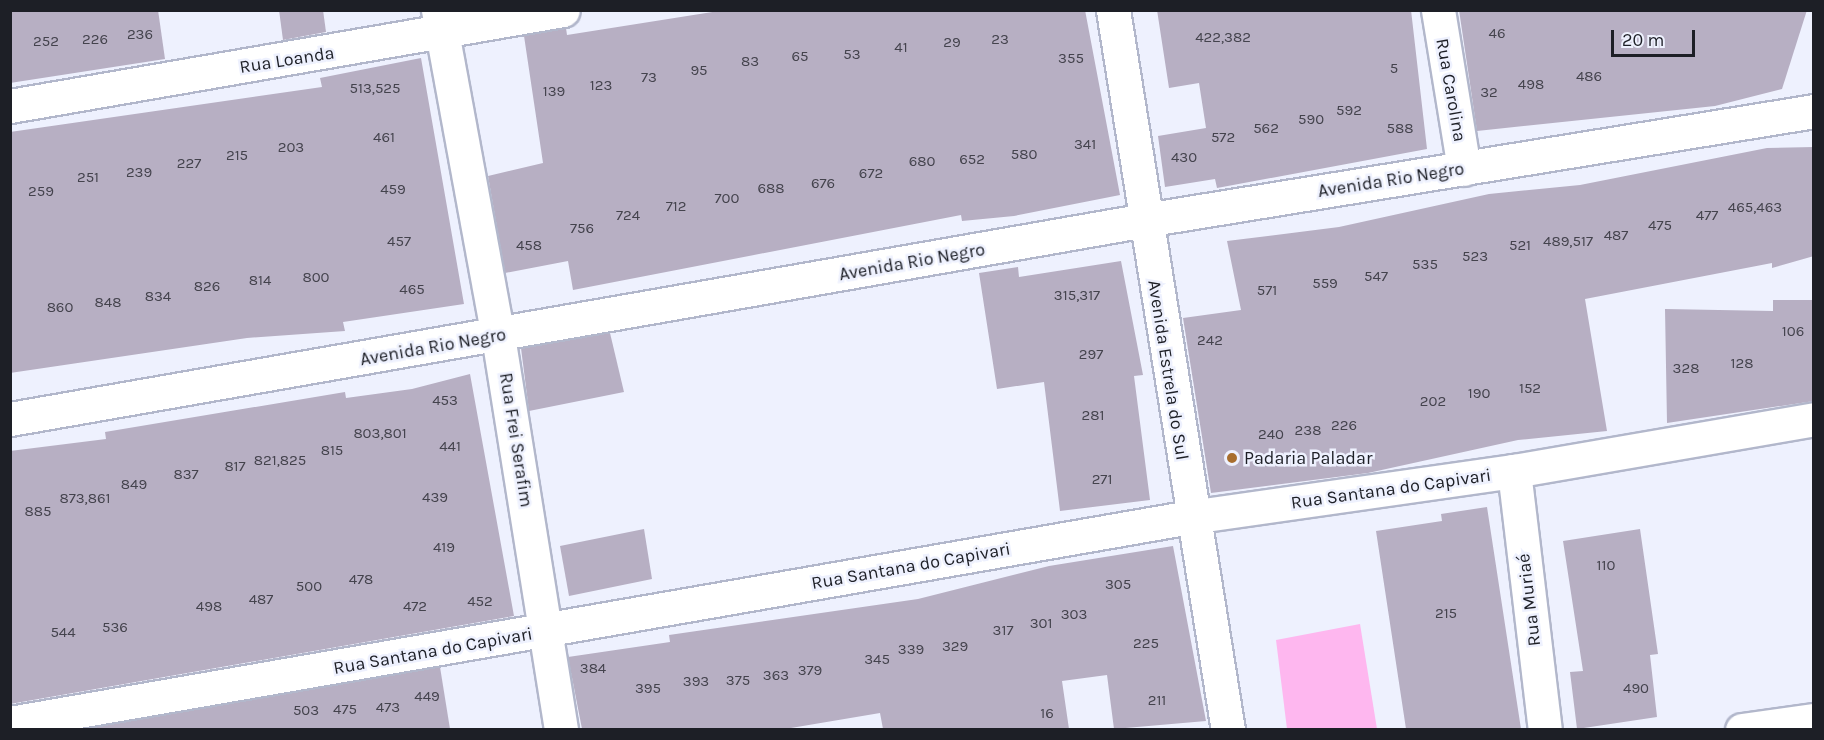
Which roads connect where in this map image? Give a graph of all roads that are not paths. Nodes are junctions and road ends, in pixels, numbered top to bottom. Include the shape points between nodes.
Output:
1 (563, 10) edge
2 (1113, 10) edge
3 (1438, 10) edge
4 (441, 22) edge
5 (10, 106) edge
6 (1813, 107) edge
7 (1464, 169) junction
8 (1145, 220) junction
9 (498, 336) junction
10 (10, 419) edge
11 (1814, 419) edge
12 (1514, 471) junction
13 (1190, 517) junction
14 (547, 631) junction
15 (1814, 720) edge
16 (10, 723) edge
17 (561, 729) edge
18 (1228, 729) edge
19 (1545, 729) edge
20 (1742, 729) edge

1 - 4 street, Rua Loanda
2 - 8 street, Avenida Estrela do Sul
3 - 7 street, Rua Carolina
4 - 5 street, Rua Loanda
4 - 9 street, Rua Frei Serafim
6 - 7 street, Avenida Rio Negro
7 - 8 street, Avenida Rio Negro
8 - 9 street, Avenida Rio Negro
8 - 13 street, Avenida Estrela do Sul
9 - 10 street, Avenida Rio Negro
9 - 14 street, Rua Frei Serafim
11 - 12 street, Rua Santana do Capivari
12 - 13 street, Rua Santana do Capivari
12 - 19 street, Rua Muriaé
13 - 14 street, Rua Santana do Capivari
13 - 18 street, Avenida Estrela do Sul
14 - 16 street, Rua Santana do Capivari
14 - 17 street, Rua Frei Serafim
15 - 20 street

